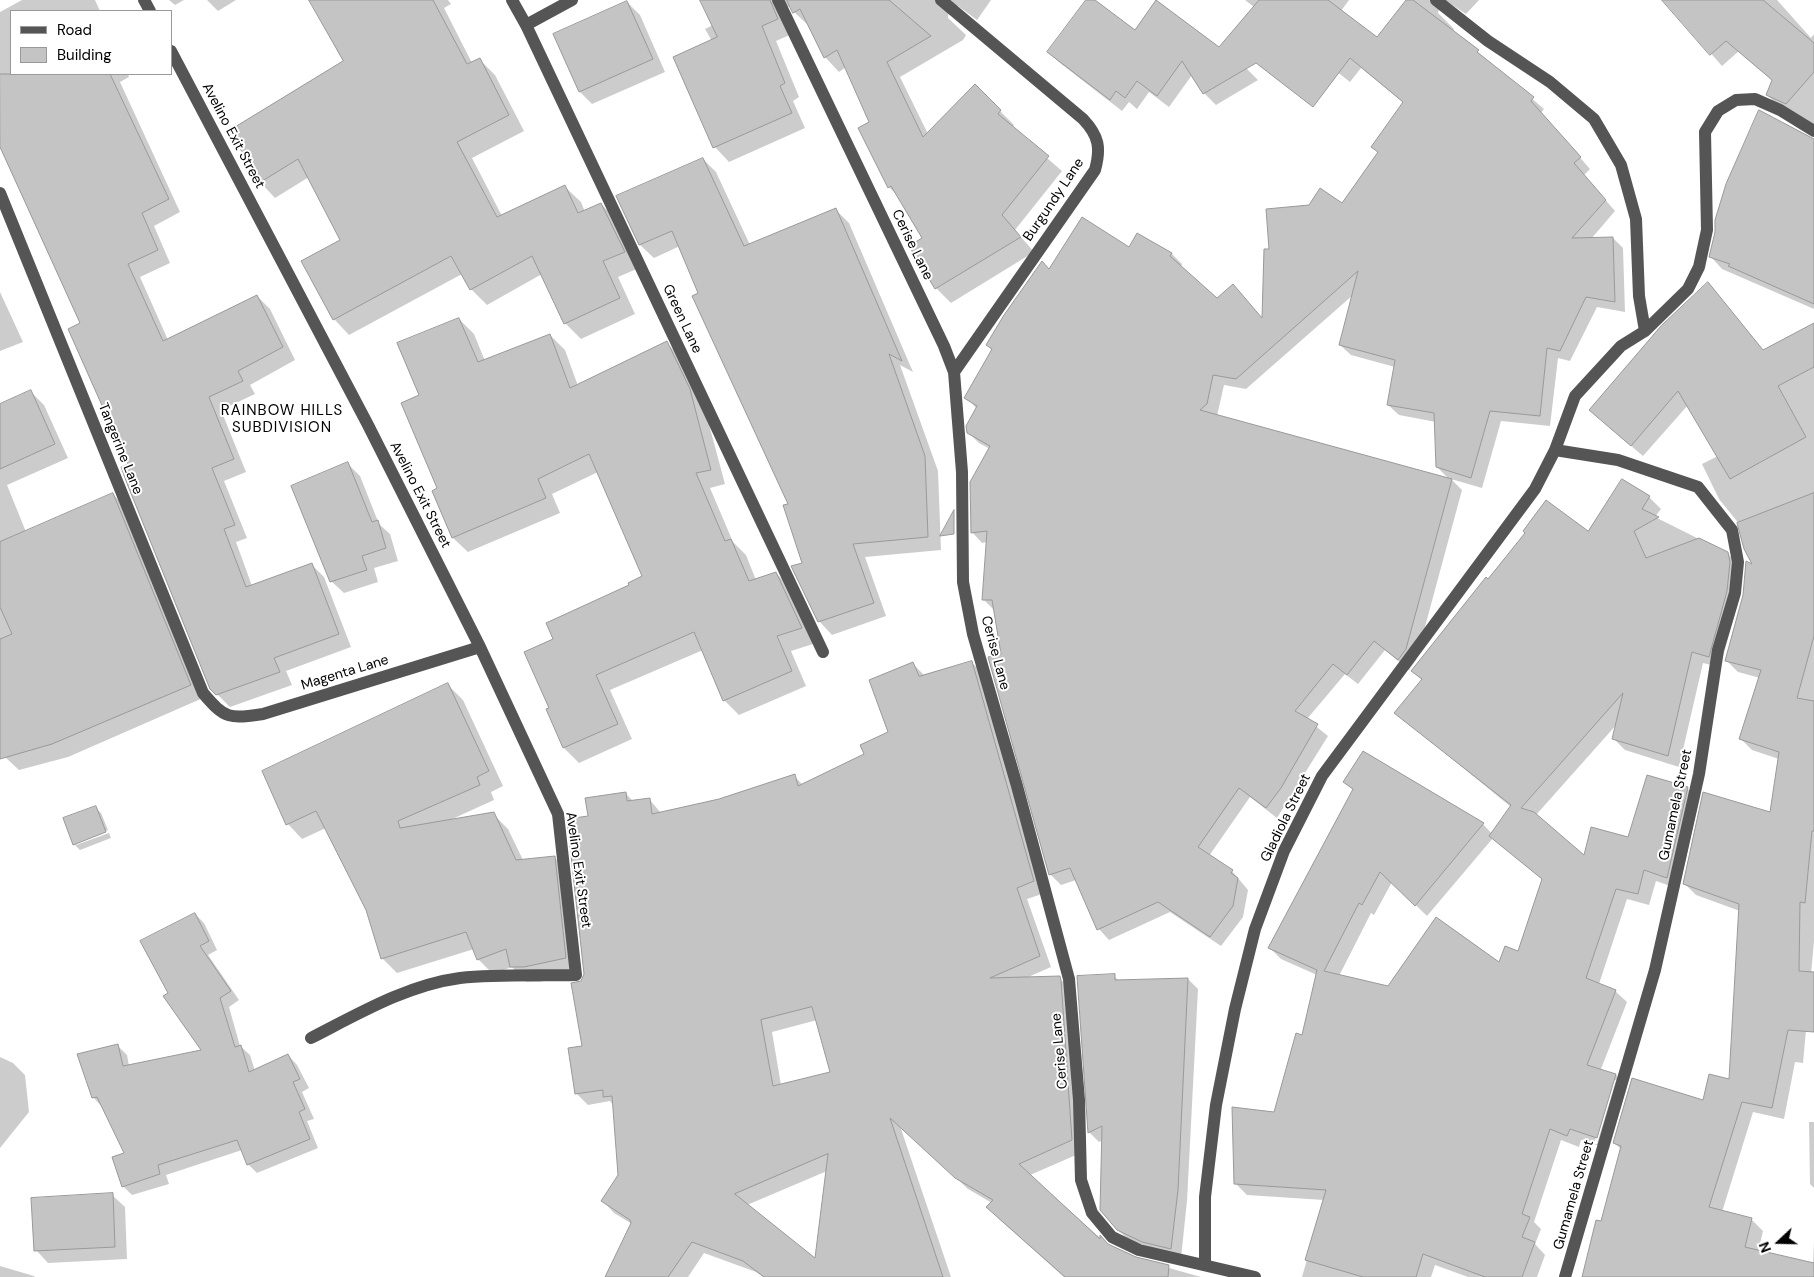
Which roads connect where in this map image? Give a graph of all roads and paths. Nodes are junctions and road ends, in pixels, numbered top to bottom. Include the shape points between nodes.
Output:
1 (512, 0) edge
2 (572, 0) edge
3 (778, 0) edge
4 (941, 0) edge
5 (1436, 0) edge
6 (526, 25) junction
7 (172, 53) edge
8 (1814, 131) edge
9 (0, 194) edge
10 (1645, 331) junction
11 (954, 372) junction
12 (1556, 450) junction
13 (480, 647) junction
14 (823, 652) dead end
15 (219, 712) joint
16 (310, 1038) dead end
17 (1204, 1265) junction
18 (1255, 1277) edge
19 (1565, 1277) edge

1 - 6 street, Green Lane
2 - 6 street
3 - 11 street, Cerise Lane
4 - 11 street, Burgundy Lane via 1083,119 1094,131 1099,146 1095,170
5 - 10 street via 1488,41 1550,82 1594,119 1621,165 1636,219 1639,296
6 - 14 street, Green Lane
7 - 13 street, Avelino Exit Street via 368,425
8 - 10 street, Gladiola Street via 1780,110 1754,100 1736,100 1718,110 1705,132 1707,230 1699,268 1688,290
9 - 15 street, Tangerine Lane via 202,693
10 - 12 street, Gladiola Street via 1621,346 1575,396
11 - 17 street, Cerise Lane via 962,472 963,582 973,634 1069,980 1082,1180 1092,1213 1112,1237 1139,1250
12 - 17 street, Gladiola Street via 1535,489 1322,776 1284,851 1255,929 1216,1105 1205,1196
12 - 19 street, Gumamela Street via 1618,460 1698,487 1732,530 1738,562 1735,593 1718,650 1699,774 1656,970
13 - 15 street, Magenta Lane via 263,714 238,718
13 - 16 street, Avelino Exit Street via 558,814 576,975 459,978 382,1002
17 - 18 street, Cerise Lane

